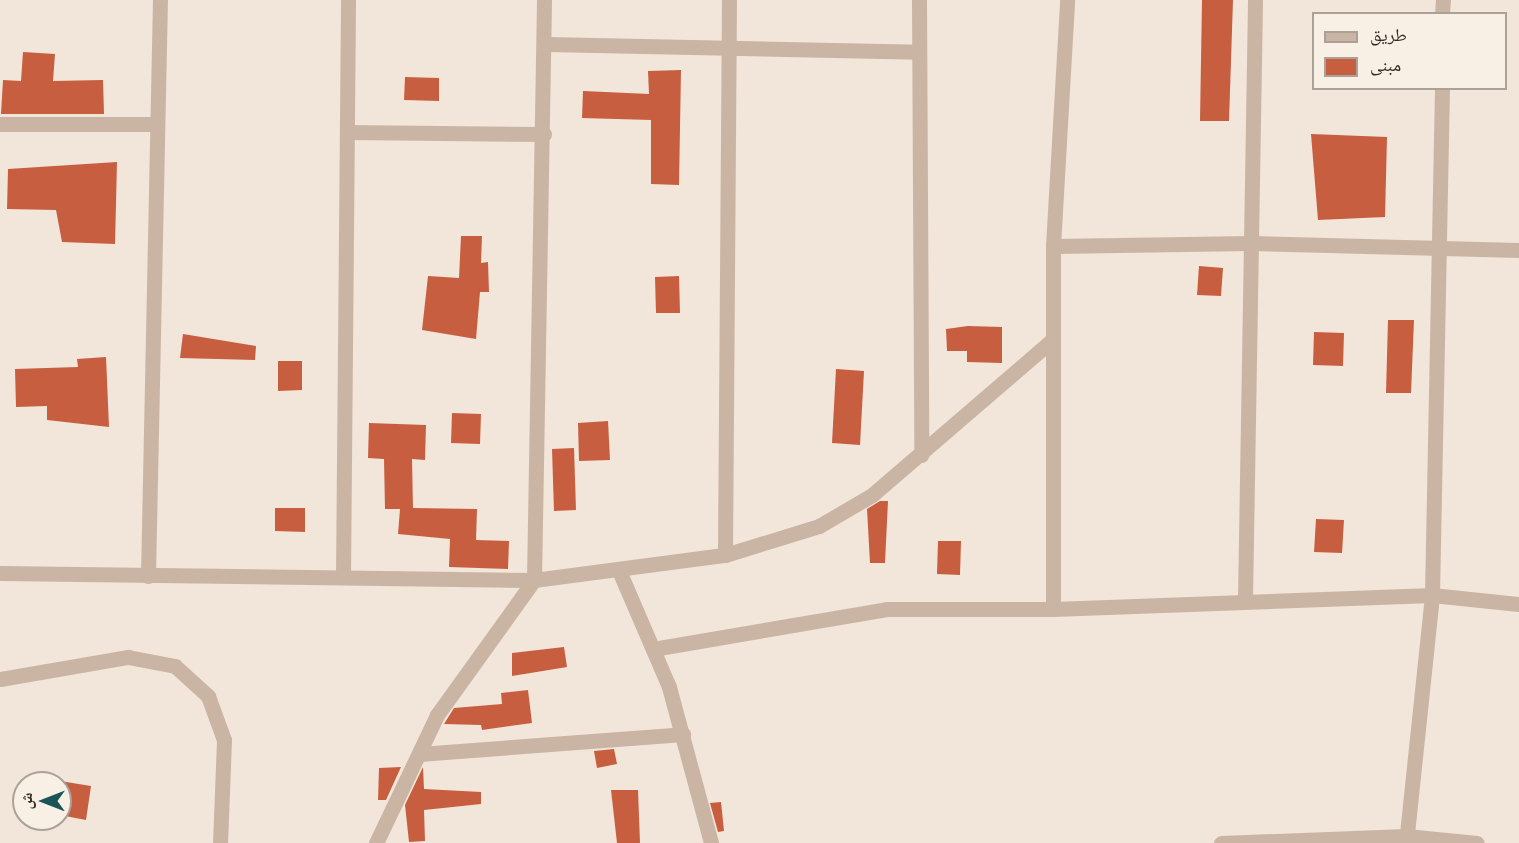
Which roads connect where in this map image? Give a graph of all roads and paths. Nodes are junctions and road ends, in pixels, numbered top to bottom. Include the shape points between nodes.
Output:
1 (160, 0) edge
2 (348, 0) edge
3 (544, 0) edge
4 (729, 0) edge
5 (919, 0) edge
6 (1067, 0) edge
7 (1255, 0) edge
8 (546, 44) junction
9 (726, 46) junction
10 (920, 52) junction
11 (1442, 90) edge
12 (0, 124) edge
13 (157, 124) junction
14 (347, 132) junction
15 (544, 134) junction
16 (1251, 243) junction
17 (1053, 246) junction
18 (1441, 248) junction
19 (1519, 250) edge
20 (1052, 340) junction
21 (921, 455) junction
22 (725, 555) junction
23 (0, 573) edge
24 (620, 573) junction
25 (148, 576) junction
26 (343, 577) junction
27 (534, 580) junction
28 (1432, 595) junction
29 (1245, 598) junction
30 (1519, 603) edge
31 (1053, 609) junction
32 (653, 650) junction
33 (0, 679) edge
34 (683, 734) junction
35 (419, 754) junction
36 (1406, 839) edge
37 (220, 843) edge
38 (376, 843) edge
39 (711, 843) edge
40 (1221, 843) edge
41 (1477, 843) edge

1 - 13 street
2 - 14 street
3 - 8 street
4 - 9 street
5 - 10 street
6 - 17 street
7 - 16 street
8 - 9 street
8 - 15 street
9 - 10 street
9 - 22 street
10 - 21 street
11 - 18 street
12 - 13 street
13 - 25 street
14 - 15 street
14 - 26 street
15 - 27 street
16 - 17 street
16 - 18 street
16 - 29 street
17 - 20 street
18 - 19 street
18 - 28 street
20 - 21 street
20 - 31 street
21 - 22 street via 872,495 819,526
22 - 24 street
23 - 25 street
24 - 27 street
24 - 32 street
25 - 26 street
26 - 27 street
27 - 35 street via 437,715
28 - 29 street
28 - 30 street
28 - 36 street
29 - 31 street
31 - 32 street via 887,609
32 - 34 street
33 - 37 street via 128,657 175,666 208,696 224,740
34 - 35 street
34 - 39 street
35 - 38 street
36 - 40 street
36 - 41 street

